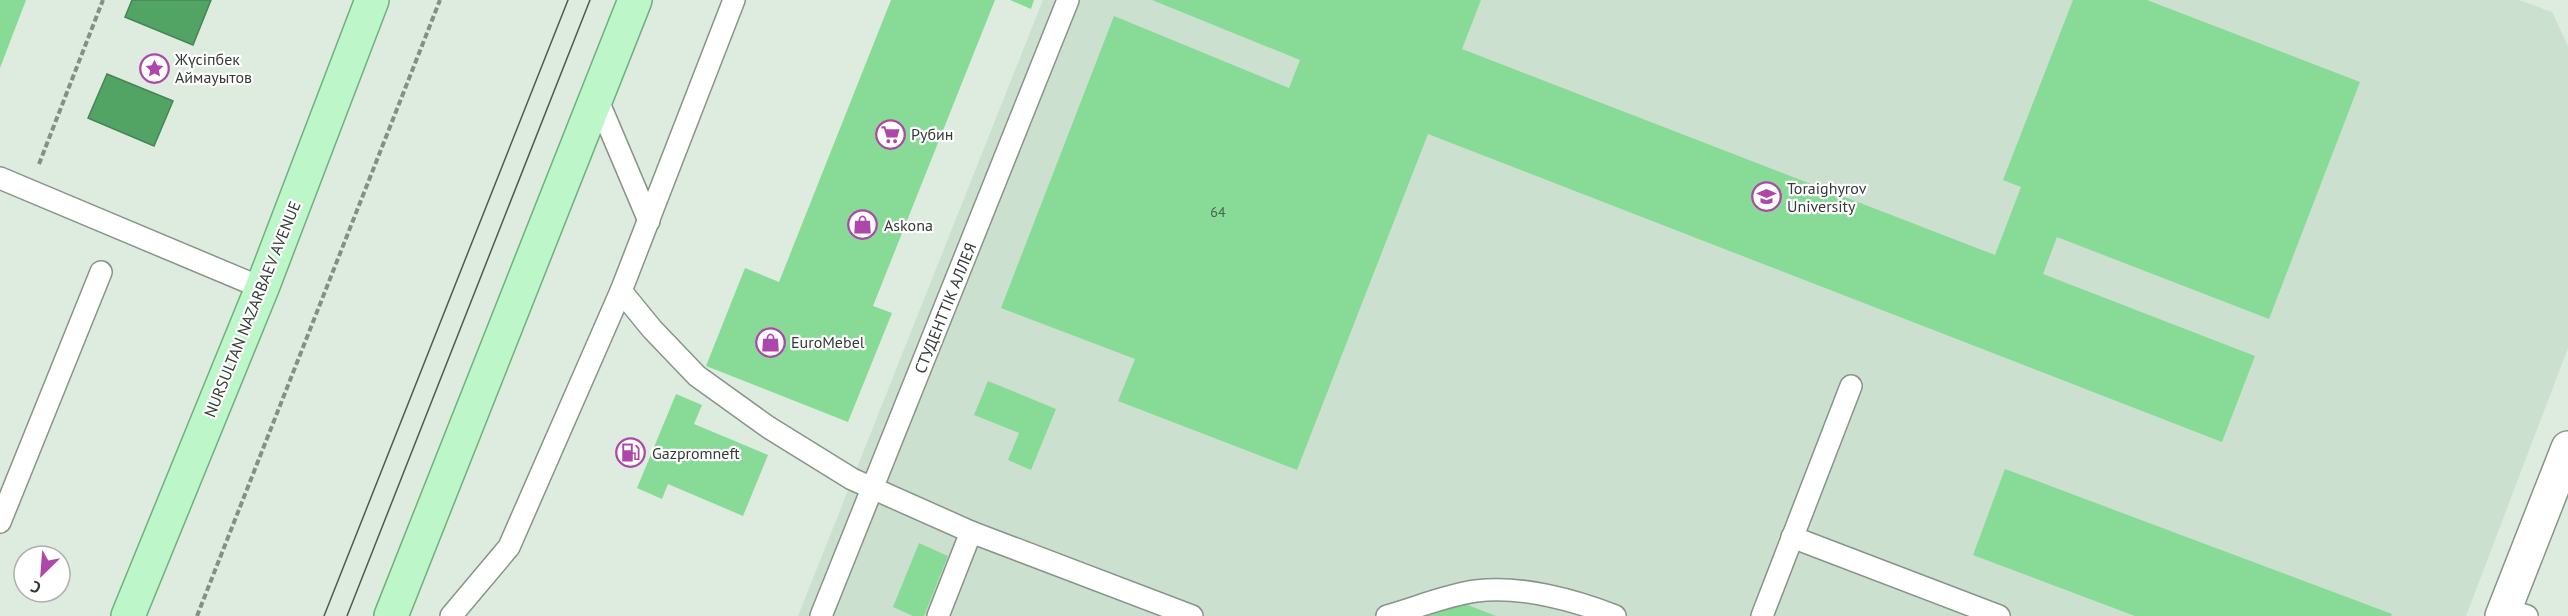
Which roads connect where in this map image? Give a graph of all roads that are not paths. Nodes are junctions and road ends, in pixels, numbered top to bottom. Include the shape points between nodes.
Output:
1 (372, 0) edge
2 (635, 0) edge
3 (734, 0) edge
4 (1068, 0) edge
5 (596, 96) junction
6 (0, 178) edge
7 (649, 221) junction
8 (100, 272) dead end
9 (262, 288) junction
10 (621, 291) junction
11 (1851, 386) dead end
12 (2568, 448) edge
13 (873, 490) junction
14 (0, 522) edge
15 (971, 531) junction
16 (1792, 537) junction
17 (2511, 614) edge
18 (128, 616) edge
19 (391, 616) edge
20 (451, 616) edge
21 (821, 616) edge
22 (938, 616) edge
23 (1192, 616) edge
24 (1387, 616) edge
25 (1615, 616) edge
26 (1762, 616) edge
27 (1999, 616) edge

1 - 9 main road, NURSULTAN NAZARBAEV AVENUE
2 - 5 main road
3 - 7 lane
4 - 13 lane, СТУДЕНТТІК АЛЛЕЯ
5 - 7 lane
5 - 19 main road
6 - 9 lane
7 - 10 lane
8 - 14 lane
9 - 18 main road, NURSULTAN NAZARBAEV AVENUE
10 - 13 lane via 697,376 768,427
10 - 20 lane via 509,547
11 - 16 lane
12 - 17 street
13 - 15 lane
13 - 21 lane, СТУДЕНТТІК АЛЛЕЯ
15 - 22 lane
15 - 23 lane
16 - 26 lane
16 - 27 lane
24 - 25 lane via 1476,591 1530,592 1583,603

